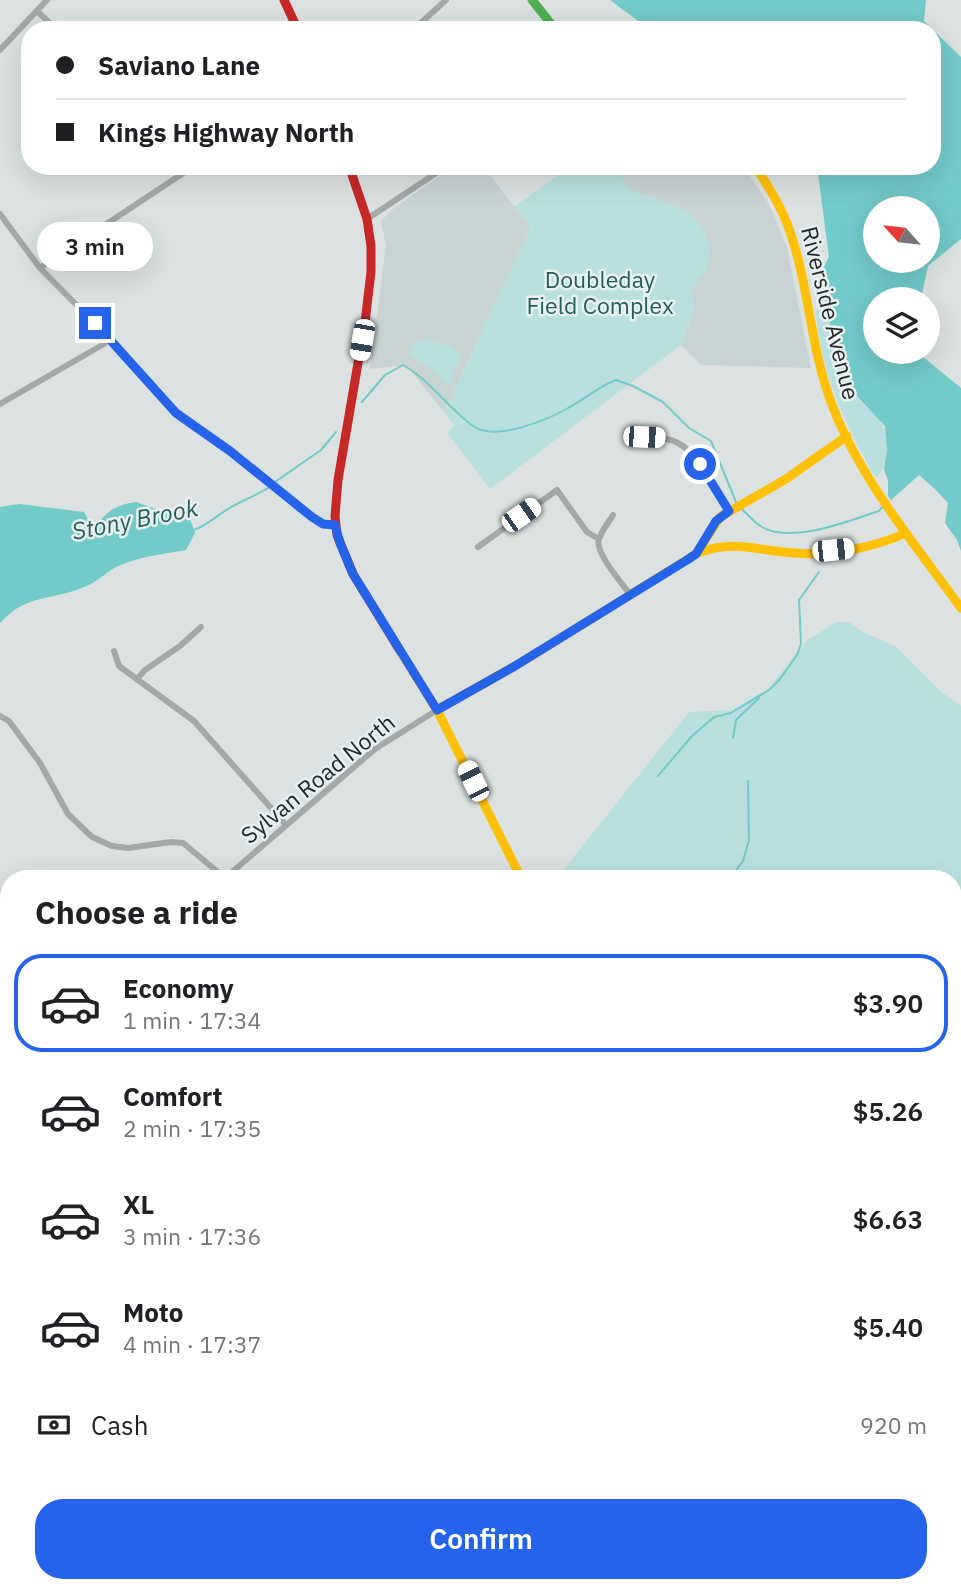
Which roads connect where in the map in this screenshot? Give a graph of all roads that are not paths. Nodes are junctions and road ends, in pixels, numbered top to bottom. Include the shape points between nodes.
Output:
1 (47, 0) edge
2 (284, 0) edge
3 (446, 0) edge
4 (532, 0) edge
5 (37, 11) junction
6 (28, 21) edge
7 (48, 21) edge
8 (294, 21) edge
9 (423, 21) edge
10 (549, 21) edge
11 (21, 28) edge
12 (0, 50) edge
13 (180, 175) edge
14 (352, 175) edge
15 (433, 175) edge
16 (761, 175) edge
17 (0, 214) edge
18 (367, 219) junction
19 (40, 268) junction
20 (109, 338) junction
21 (0, 404) edge
22 (847, 436) junction
23 (644, 437) dead end
24 (733, 509) junction
25 (613, 515) dead end
26 (335, 525) junction
27 (906, 533) junction
28 (599, 539) junction
29 (725, 543) junction
30 (478, 547) dead end
31 (696, 554) junction
32 (631, 596) junction
33 (961, 608) edge
34 (201, 627) dead end
35 (114, 651) dead end
36 (137, 679) junction
37 (437, 710) junction
38 (0, 716) edge
39 (286, 825) junction
40 (215, 870) edge
41 (234, 870) edge
42 (517, 870) edge

1 - 5 street
2 - 8 main road
3 - 9 street
4 - 10 main road
5 - 6 street
5 - 7 street
11 - 12 street
13 - 19 street
14 - 18 main road
15 - 18 street
16 - 22 main road, Riverside Avenue via 793,234 821,372
17 - 19 street
18 - 26 main road via 370,288 338,480
19 - 20 street
20 - 21 street
20 - 26 street via 176,413 317,521
22 - 24 main road
22 - 27 main road, Riverside Avenue
23 - 24 street via 675,441 687,449
24 - 29 main road via 714,532
24 - 31 main road via 716,521
25 - 28 street
26 - 37 main road via 353,574
27 - 29 main road via 865,547 814,552
27 - 33 main road, Riverside Avenue
28 - 30 street via 587,532 557,491
28 - 32 street via 601,555
29 - 31 main road
31 - 32 main road
32 - 37 main road
34 - 36 street
35 - 36 street via 119,666
36 - 39 street via 194,721
37 - 39 street, Sylvan Road North via 375,749
37 - 42 main road
38 - 40 street via 9,721 40,763 68,814 92,837 128,848 183,843
39 - 41 street, Sylvan Road North

